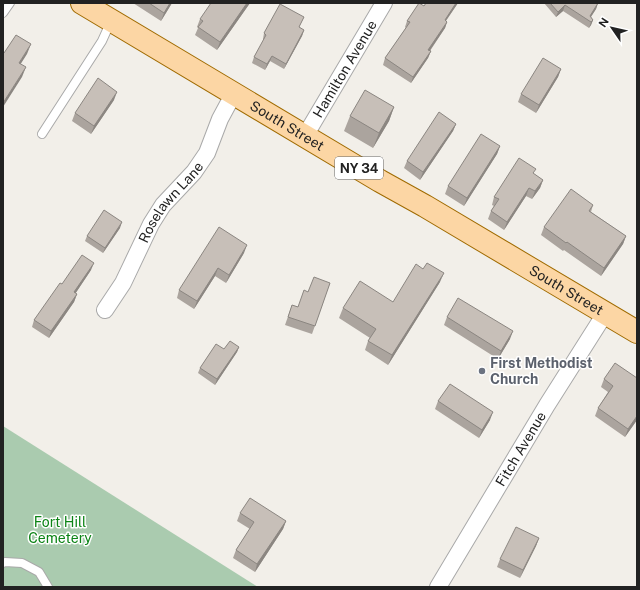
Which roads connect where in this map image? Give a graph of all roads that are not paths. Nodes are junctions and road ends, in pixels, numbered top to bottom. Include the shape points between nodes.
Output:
1 (10, 3) edge
2 (82, 3) edge
3 (384, 3) edge
4 (3, 13) edge
5 (111, 20) junction
6 (234, 93) junction
7 (42, 134) dead end
8 (305, 136) junction
9 (105, 310) dead end
10 (606, 312) junction
11 (637, 332) edge
12 (3, 564) edge
13 (48, 587) edge
14 (438, 587) edge

1 - 4 lane
2 - 5 main road, South Street / NY 34
3 - 8 street, Hamilton Avenue
5 - 6 main road, South Street / NY 34
5 - 7 lane via 102,41
6 - 8 main road, South Street / NY 34
6 - 9 street, Roselawn Lane via 220,119 207,153 194,172 163,205 151,224 123,283
8 - 10 main road, South Street / NY 34
10 - 11 main road, South Street / NY 34
10 - 14 street, Fitch Avenue
12 - 13 lane via 22,563 39,572

